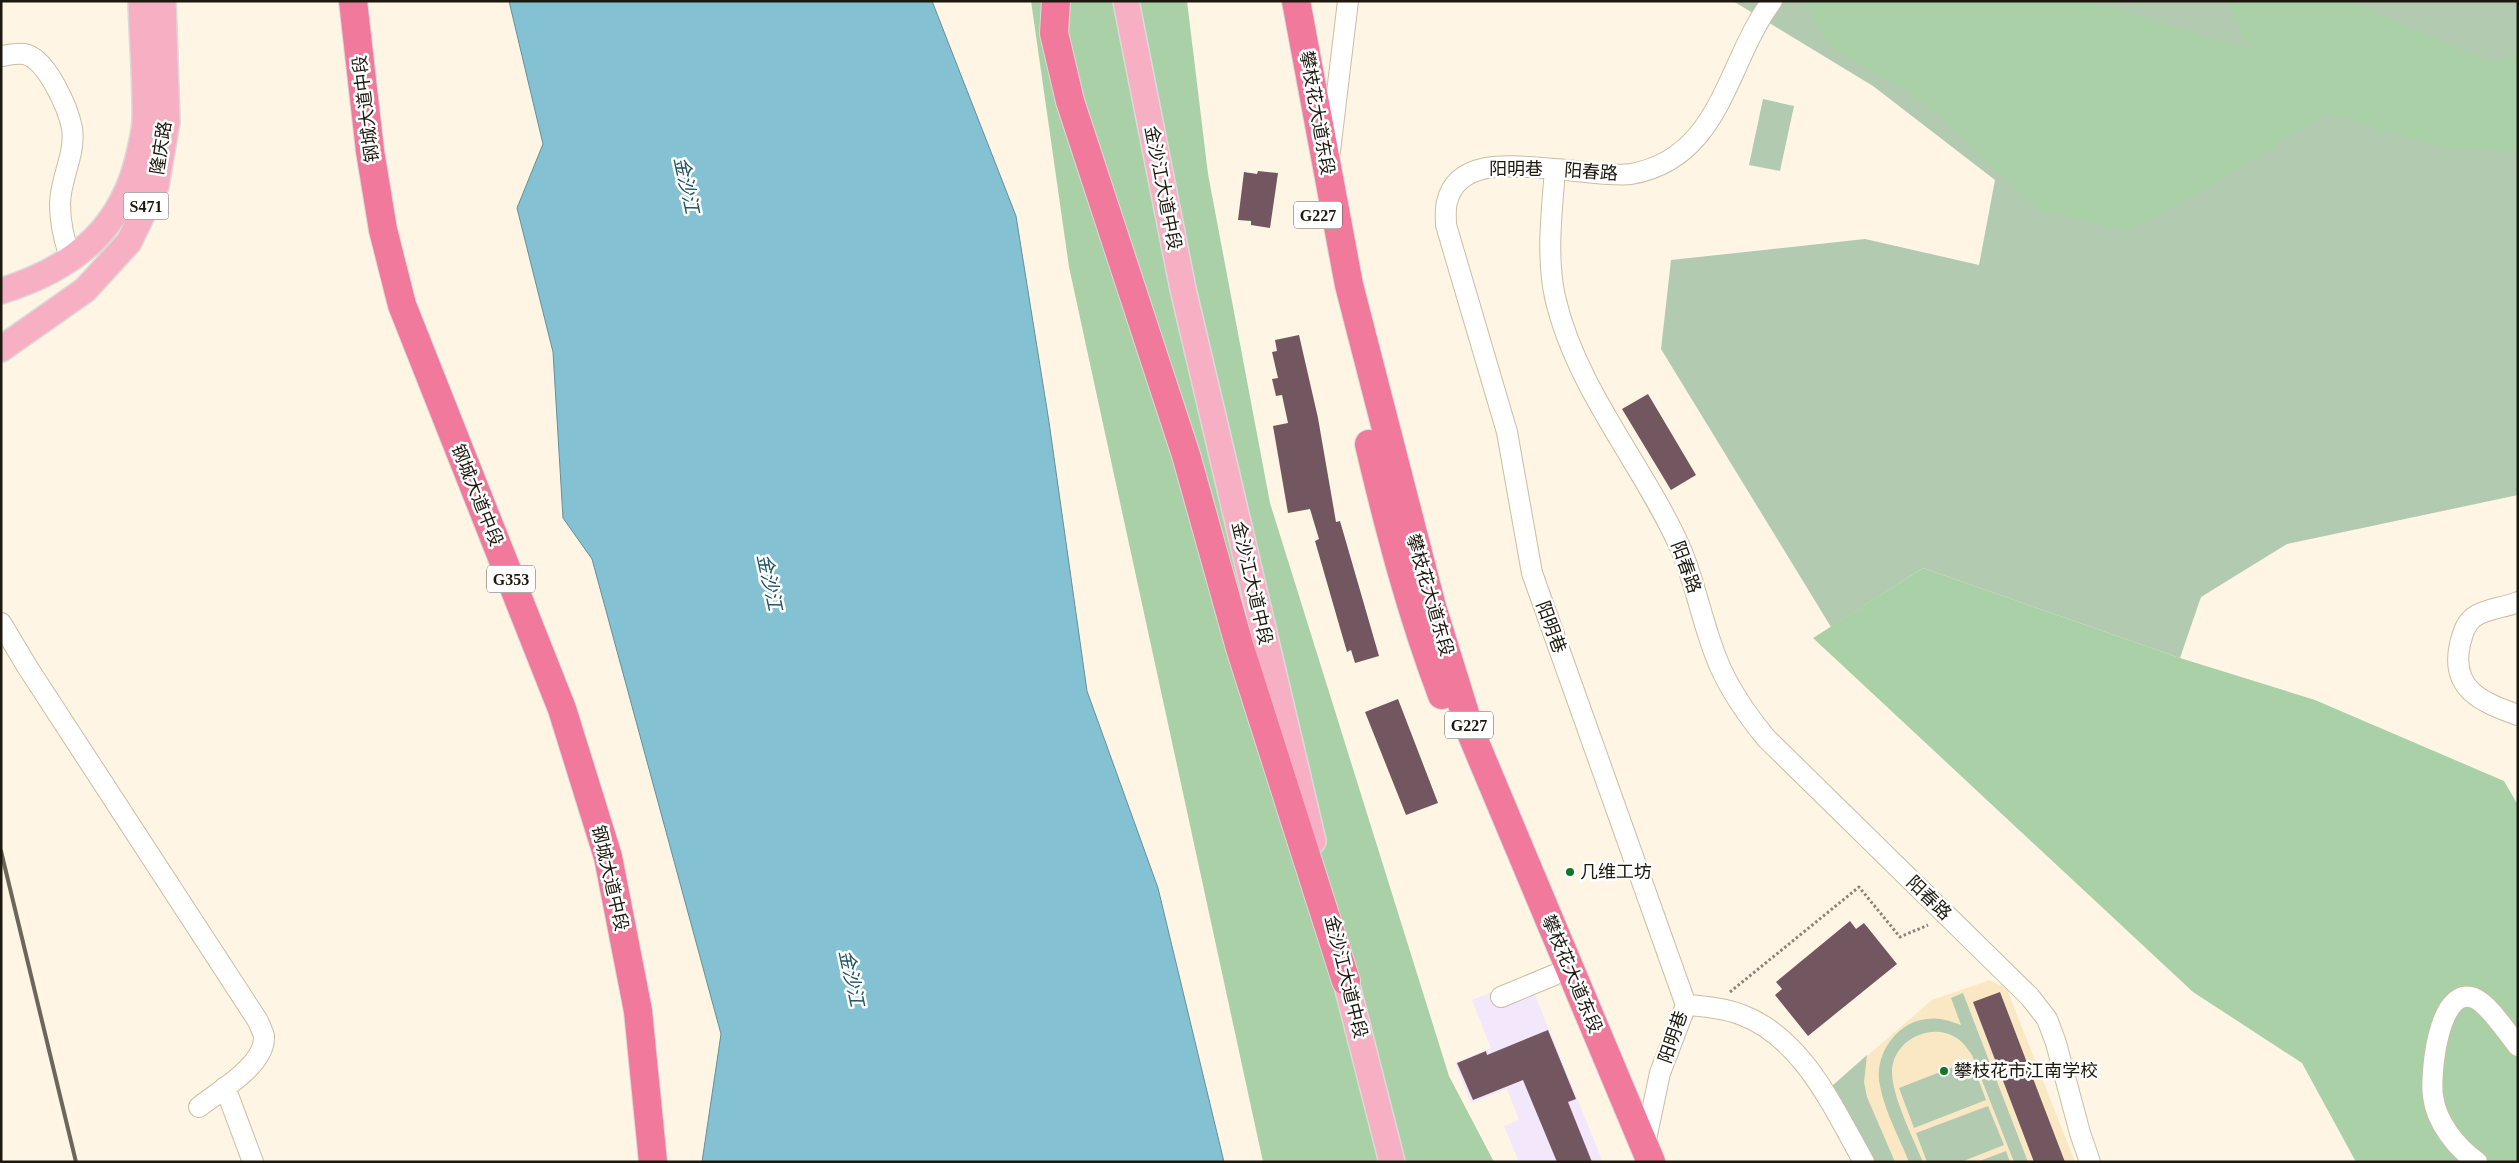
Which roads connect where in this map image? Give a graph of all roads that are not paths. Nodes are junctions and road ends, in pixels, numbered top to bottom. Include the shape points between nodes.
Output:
1 (141, 1) edge
2 (163, 1) edge
3 (353, 1) edge
4 (1056, 1) edge
5 (1126, 1) edge
6 (1348, 1) edge
7 (1772, 1) edge
8 (1291, 14) edge
9 (1, 56) edge
10 (1555, 169) junction
11 (1327, 171) junction
12 (71, 260) junction
13 (1, 291) edge
14 (1, 349) edge
15 (2518, 602) edge
16 (1, 623) edge
17 (2518, 714) edge
18 (1312, 858) junction
19 (1554, 974) junction
20 (1346, 981) joint
21 (1500, 997) dead end
22 (1686, 1005) junction
23 (2518, 1046) edge
24 (225, 1087) junction
25 (199, 1107) dead end
26 (1643, 1158) edge
27 (253, 1162) edge
28 (653, 1162) edge
29 (1392, 1162) edge
30 (1864, 1162) edge
31 (2090, 1162) edge
32 (2477, 1162) edge

1 - 12 main road, 隆庆路 / S471 via 145,122 134,177 109,226
2 - 14 main road, 隆庆路 / S471 via 167,122 156,186 129,242 85,290
3 - 28 highway, 钢城大道中段 / G353 via 370,151 383,230 402,305 562,709 608,857 638,1011
4 - 18 highway via 1054,33 1070,101 1186,455 1240,648
5 - 18 main road, 金沙江大道中段 via 1183,289
6 - 11 street
7 - 10 street, 阳春路 via 1759,18 1716,111 1694,142 1665,163 1630,174
8 - 11 highway, 攀枝花大道东段 / G227
8 - 19 highway, 攀枝花大道东段 / G227 via 1330,288 1390,534 1425,650 1470,773
9 - 12 street via 25,54 41,63 59,92 72,129 60,201 60,227
10 - 22 street, 阳明巷 via 1504,166 1479,169 1458,181 1447,201 1446,225 1507,432 1532,573
10 - 31 street, 阳春路 via 1550,247 1555,297 1568,339 1604,412 1668,520 1684,557 1720,668 1740,706 1766,738 2030,997 2047,1019
11 - 26 highway, 攀枝花大道东段 / G227 via 1348,285 1400,490 1471,733
12 - 13 main road, 隆庆路 / S471
15 - 17 street via 2475,617 2463,632 2458,655 2458,670 2473,694 2486,704
16 - 24 street via 258,1021 264,1036 261,1053 251,1066
18 - 20 highway
19 - 21 street
19 - 26 highway, 攀枝花大道东段 / G227
20 - 29 main road, 金沙江大道中段
22 - 26 street, 阳明巷 via 1660,1073
22 - 30 street via 1712,1007 1743,1015 1771,1032 1796,1055 1821,1087
23 - 32 street via 2486,1007 2472,998 2465,997 2450,1007 2440,1025 2432,1078 2433,1097 2446,1129 2457,1145
24 - 25 street
24 - 27 street

